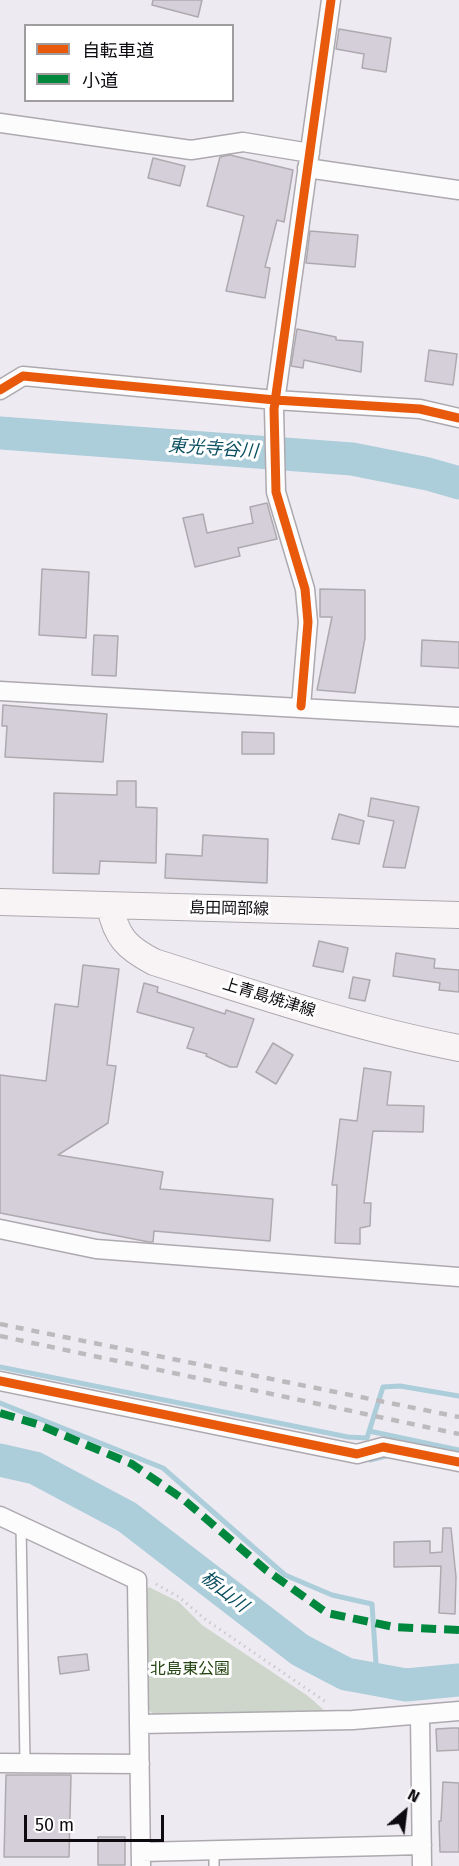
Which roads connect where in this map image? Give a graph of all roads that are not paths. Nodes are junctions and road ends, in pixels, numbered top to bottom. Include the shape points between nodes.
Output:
1 (331, 0) edge
2 (0, 123) edge
3 (308, 160) junction
4 (459, 190) edge
5 (0, 390) edge
6 (275, 404) junction
7 (459, 418) edge
8 (0, 691) edge
9 (301, 706) junction
10 (459, 717) edge
11 (0, 902) edge
12 (110, 906) junction
13 (459, 915) edge
14 (459, 1048) edge
15 (0, 1229) edge
16 (459, 1277) edge
17 (0, 1381) edge
18 (459, 1462) edge
19 (0, 1516) edge
20 (21, 1525) junction
21 (459, 1711) edge
22 (420, 1716) junction
23 (140, 1724) junction
24 (0, 1763) edge
25 (25, 1763) junction
26 (140, 1764) junction
27 (422, 1845) junction
28 (214, 1858) edge
29 (141, 1859) edge
30 (422, 1866) edge

1 - 3 street
2 - 3 street via 191,150 243,142
3 - 4 street
3 - 6 street
5 - 6 street via 23,376
6 - 7 street via 420,410
6 - 9 street via 276,492 305,589 308,622
8 - 9 street
9 - 10 street
11 - 12 main road, 島田岡部線
12 - 13 main road, 島田岡部線
12 - 14 main road, 上青島焼津線 via 115,929 134,952 154,963 320,1014
15 - 16 street via 96,1249
17 - 18 street via 357,1454 383,1448
19 - 20 street
20 - 23 street via 137,1580
20 - 25 lane
21 - 22 street
22 - 23 street
22 - 27 street
23 - 26 street
24 - 25 street
25 - 26 street
26 - 29 street
27 - 28 street
27 - 30 street
28 - 29 street

